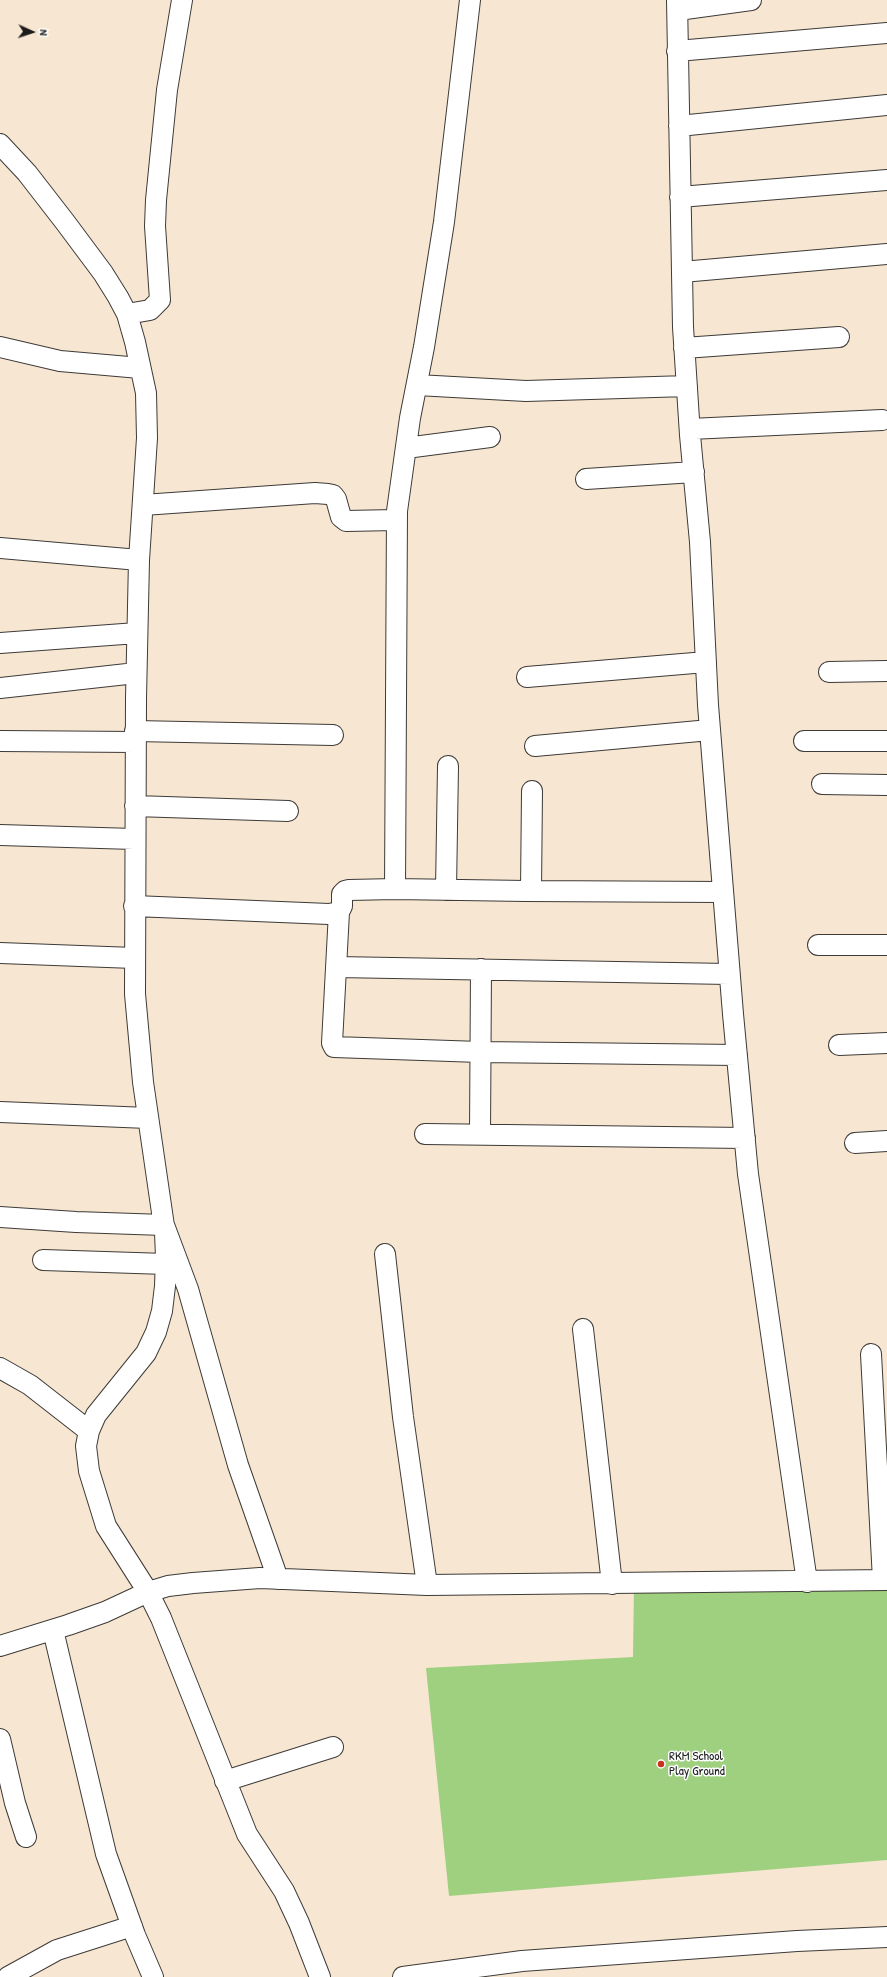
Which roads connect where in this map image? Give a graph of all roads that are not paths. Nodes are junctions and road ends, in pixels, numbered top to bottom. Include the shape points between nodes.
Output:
1 (182, 0) edge
2 (470, 0) edge
3 (751, 0) edge
4 (677, 5) edge
5 (887, 33) edge
6 (677, 51) junction
7 (887, 105) edge
8 (679, 126) junction
9 (0, 144) edge
10 (887, 180) edge
11 (680, 198) junction
12 (887, 254) edge
13 (682, 272) junction
14 (127, 314) junction
15 (839, 337) dead end
16 (0, 347) edge
17 (684, 348) junction
18 (140, 368) junction
19 (417, 385) junction
20 (686, 386) junction
21 (882, 420) dead end
22 (690, 429) junction
23 (490, 437) dead end
24 (406, 448) junction
25 (694, 472) junction
26 (586, 479) dead end
27 (143, 504) junction
28 (396, 520) junction
29 (0, 548) edge
30 (139, 560) junction
31 (138, 633) junction
32 (0, 643) edge
33 (706, 662) junction
34 (887, 671) edge
35 (829, 672) dead end
36 (136, 673) junction
37 (527, 677) dead end
38 (0, 688) edge
39 (710, 730) junction
40 (333, 736) dead end
41 (135, 737) junction
42 (0, 740) edge
43 (804, 741) dead end
44 (887, 741) edge
45 (535, 746) dead end
46 (448, 766) dead end
47 (822, 784) dead end
48 (887, 785) edge
49 (532, 791) dead end
50 (134, 806) junction
51 (288, 811) dead end
52 (0, 835) edge
53 (134, 839) junction
54 (395, 889) junction
55 (446, 890) junction
56 (531, 891) junction
57 (723, 892) junction
58 (134, 906) junction
59 (339, 912) junction
60 (818, 945) dead end
61 (887, 945) edge
62 (0, 953) edge
63 (134, 958) junction
64 (337, 966) junction
65 (481, 969) junction
66 (729, 974) junction
67 (887, 1043) edge
68 (839, 1045) dead end
69 (480, 1052) junction
70 (737, 1055) junction
71 (0, 1112) edge
72 (148, 1118) junction
73 (425, 1134) dead end
74 (480, 1134) junction
75 (745, 1138) junction
76 (887, 1141) edge
77 (855, 1143) dead end
78 (0, 1217) edge
79 (164, 1225) junction
80 (385, 1254) dead end
81 (43, 1260) dead end
82 (166, 1264) junction
83 (583, 1329) dead end
84 (871, 1354) dead end
85 (0, 1368) edge
86 (89, 1431) junction
87 (278, 1579) junction
88 (885, 1580) edge
89 (807, 1582) junction
90 (612, 1584) junction
91 (427, 1585) junction
92 (148, 1592) junction
93 (53, 1630) junction
94 (0, 1646) edge
95 (0, 1739) edge
96 (333, 1747) dead end
97 (224, 1781) junction
98 (26, 1837) dead end
99 (132, 1926) junction
100 (887, 1937) edge
101 (39, 1969) edge
102 (8, 1977) edge
103 (153, 1977) edge
104 (320, 1977) edge
105 (403, 1977) edge

1 - 14 street via 168,90 156,200 155,226 160,300 150,310
2 - 19 street via 444,222
3 - 4 street
4 - 6 street
5 - 6 street
6 - 8 street
7 - 8 street
8 - 11 street
9 - 14 street via 27,173 103,272
10 - 11 street
11 - 13 street
12 - 13 street
13 - 17 street
14 - 18 street
15 - 17 street
16 - 18 street via 60,361
17 - 20 street
18 - 27 street via 146,392 148,438
19 - 20 street via 526,391
19 - 24 street
20 - 22 street
21 - 22 street
22 - 25 street
23 - 24 street
24 - 28 street
25 - 26 street
25 - 33 street
27 - 28 street via 315,493 333,495 341,518 346,521
27 - 30 street
28 - 54 street
29 - 30 street
30 - 31 street
31 - 32 street
31 - 36 street
33 - 37 street
33 - 39 street
34 - 35 street
36 - 38 street
36 - 41 street
39 - 45 street
39 - 57 street
40 - 41 street
41 - 42 street
41 - 50 street
43 - 44 street
46 - 55 street
47 - 48 street
49 - 56 street
50 - 51 street
50 - 53 street
52 - 53 street
53 - 58 street
54 - 55 street
54 - 59 street via 345,891 342,894
55 - 56 street
56 - 57 street
57 - 66 street
58 - 59 street via 329,914
58 - 63 street
59 - 64 street
60 - 61 street
62 - 63 street
63 - 72 street via 137,1032
64 - 65 street
64 - 69 street via 332,1043 334,1047
65 - 66 street
65 - 69 street
66 - 70 street
67 - 68 street
69 - 70 street
69 - 74 street
70 - 75 street
71 - 72 street
72 - 79 street
73 - 74 street
74 - 75 street
75 - 89 street via 748,1174
76 - 77 street
78 - 79 street
79 - 82 street
79 - 87 street via 188,1288 238,1464
80 - 91 street via 403,1417
81 - 82 street
82 - 86 street via 162,1311 156,1332 146,1353 96,1415
83 - 90 street
84 - 88 street
85 - 86 street via 30,1385
86 - 92 street via 86,1446 89,1471 106,1526
87 - 91 street
87 - 92 street via 193,1583
88 - 89 street
89 - 90 street
90 - 91 street
92 - 93 street via 105,1612
92 - 97 street via 194,1698
93 - 94 street
93 - 99 street via 106,1854
95 - 98 street
96 - 97 street
97 - 104 street via 247,1834 284,1891
99 - 101 street via 57,1950
99 - 103 street
100 - 105 street via 797,1941 522,1962
101 - 102 street

